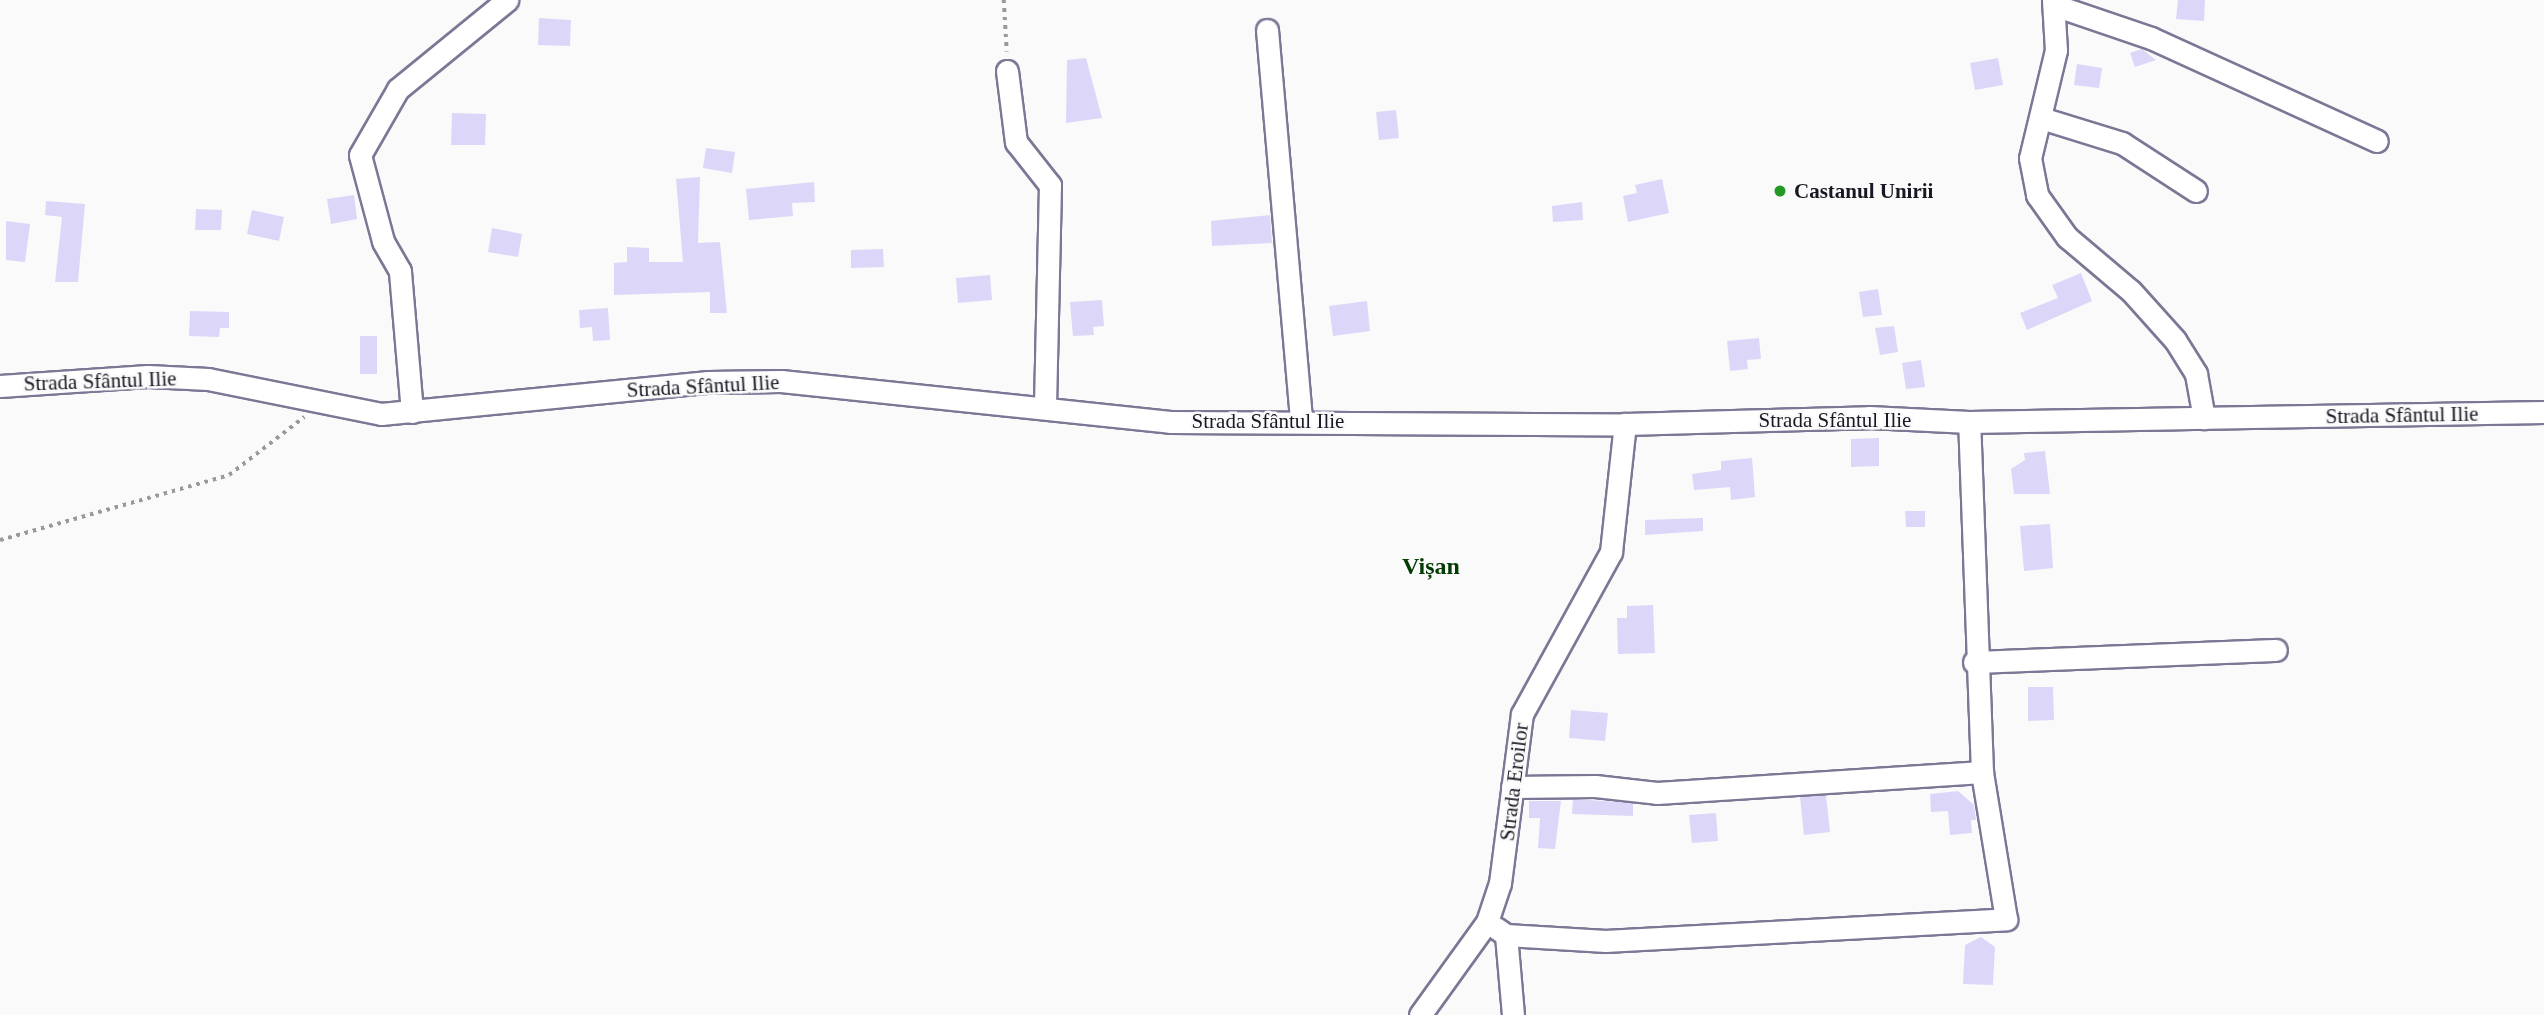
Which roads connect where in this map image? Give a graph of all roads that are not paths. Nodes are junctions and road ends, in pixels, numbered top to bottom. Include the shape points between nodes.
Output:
1 (507, 0) edge
2 (2050, 7) edge
3 (1267, 30) dead end
4 (1007, 71) road end
5 (2041, 118) junction
6 (2377, 141) dead end
7 (2196, 191) dead end
8 (0, 386) edge
9 (1045, 408) junction
10 (412, 412) junction
11 (2544, 412) edge
12 (2204, 418) junction
13 (1301, 421) junction
14 (1969, 422) junction
15 (1625, 424) junction
16 (2276, 650) dead end
17 (1974, 662) junction
18 (1982, 772) junction
19 (1512, 787) junction
20 (1487, 922) junction
21 (1506, 935) junction
22 (1420, 1015) edge
23 (1513, 1015) edge

1 - 10 street via 398,89 360,155 383,241 400,271
2 - 5 street
2 - 6 street via 2151,38
3 - 13 street
4 - 9 street via 1016,142 1049,185
5 - 7 street via 2122,143
5 - 12 street via 2030,158 2037,195 2067,237 2151,310 2175,340 2196,374
8 - 10 street, Strada Sfântul Ilie via 149,376 208,379 316,405
9 - 10 street, Strada Sfântul Ilie via 769,381
9 - 13 street, Strada Sfântul Ilie via 1170,422
11 - 12 street, Strada Sfântul Ilie
12 - 14 street, Strada Sfântul Ilie
13 - 15 street, Strada Sfântul Ilie
14 - 15 street, Strada Sfântul Ilie via 1869,417
14 - 17 street
15 - 19 street, Strada Eroilor via 1611,552 1522,714
16 - 17 street
17 - 18 street
18 - 19 street via 1657,793 1595,786
18 - 21 street via 2006,919 1606,941
19 - 20 street, Strada Eroilor via 1500,883
20 - 21 street
20 - 22 street, Strada Eroilor
21 - 23 street

